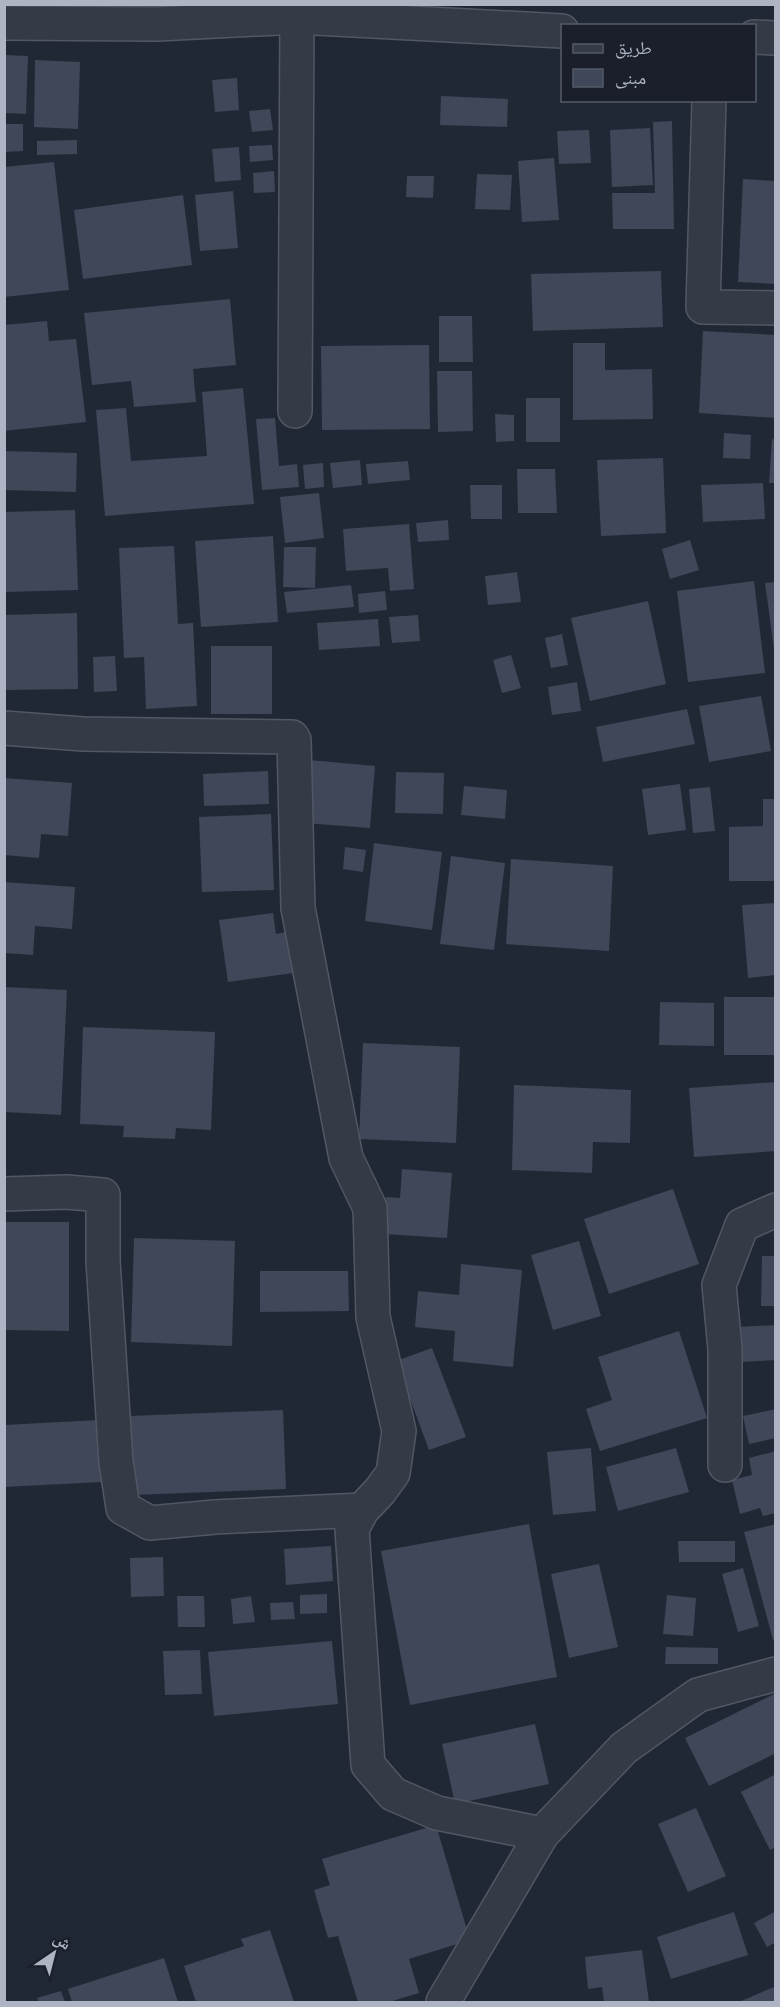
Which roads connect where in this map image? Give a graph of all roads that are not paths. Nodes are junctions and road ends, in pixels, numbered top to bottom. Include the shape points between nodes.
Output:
1 (297, 17) junction
2 (4, 23) edge
3 (561, 31) edge
4 (756, 37) edge
5 (776, 38) edge
6 (709, 102) edge
7 (776, 308) edge
8 (295, 411) dead end
9 (4, 728) edge
10 (4, 1194) edge
11 (776, 1210) edge
12 (724, 1465) dead end
13 (362, 1510) junction
14 (776, 1674) edge
15 (542, 1834) junction
16 (443, 2002) edge

1 - 2 street via 157,24
1 - 3 street
1 - 8 street
4 - 5 street
6 - 7 street via 703,307
9 - 13 street via 294,740 298,908 346,1158 370,1208 373,1317 399,1431 393,1473
10 - 13 street via 103,1195 103,1261 116,1462 123,1508 150,1523
11 - 12 street via 742,1226 719,1285 726,1349
13 - 15 street via 352,1529 368,1765 393,1794 437,1813
14 - 15 street via 698,1695 624,1748
15 - 16 street

